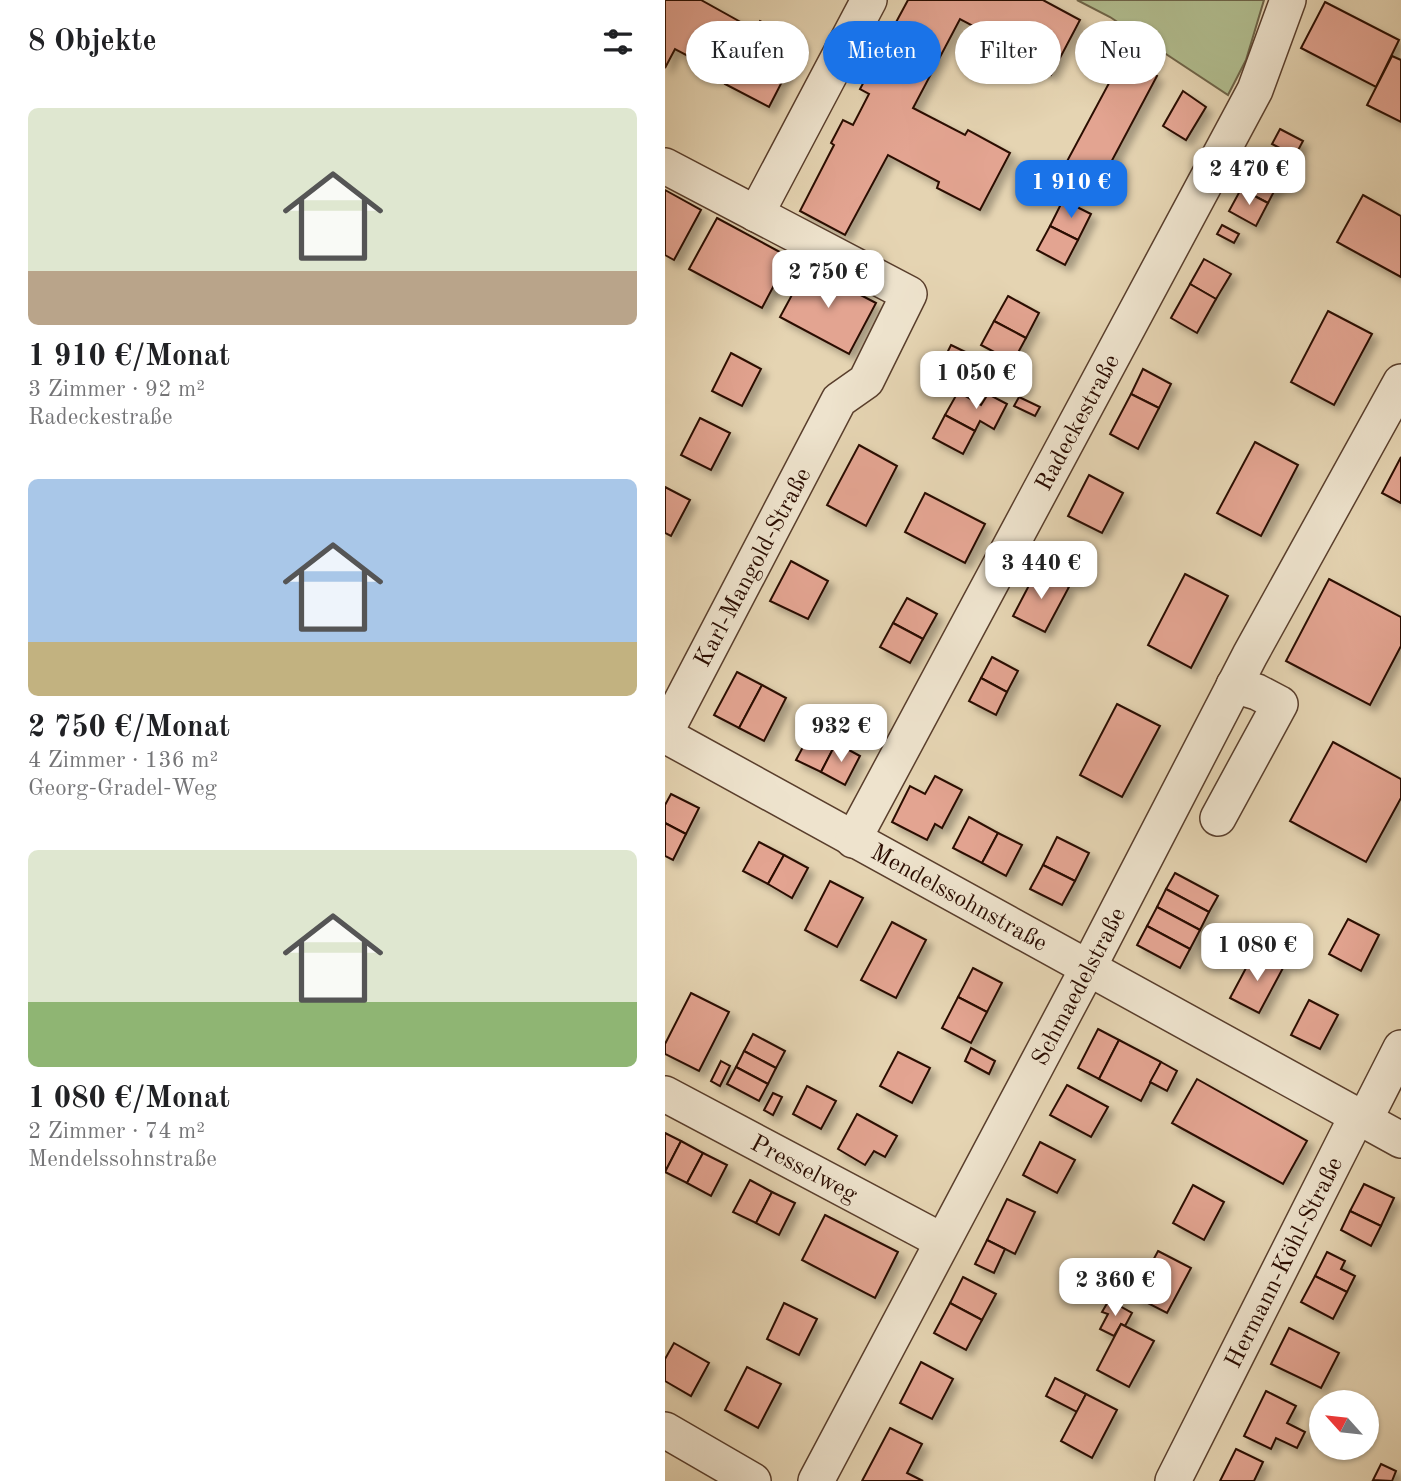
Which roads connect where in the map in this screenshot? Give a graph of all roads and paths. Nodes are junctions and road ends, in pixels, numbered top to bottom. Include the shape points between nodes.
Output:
1 (869, 0) edge
2 (1288, 0) edge
3 (665, 166) edge
4 (756, 215) junction
5 (1401, 382) edge
6 (1234, 685) junction
7 (665, 734) edge
8 (1218, 818) dead end
9 (853, 840) junction
10 (1088, 968) junction
11 (1401, 1048) edge
12 (665, 1094) edge
13 (1361, 1118) junction
14 (1401, 1140) edge
15 (942, 1241) junction
16 (665, 1430) edge
17 (753, 1481) edge
18 (816, 1481) edge
19 (1173, 1481) edge

1 - 4 street
2 - 9 street, Radeckestraße via 1255,90
3 - 4 street
4 - 7 street, Karl-Mangold-Straße via 909,294 866,381 839,400
5 - 6 street, Schmaedelstraße
6 - 8 street via 1280,704
6 - 10 street, Schmaedelstraße
7 - 9 street, Mendelssohnstraße
9 - 10 street, Mendelssohnstraße
10 - 13 street, Mendelssohnstraße
10 - 15 street, Schmaedelstraße
11 - 13 street, Hermann-Köhl-Straße
12 - 15 street, Presselweg
13 - 14 street, Mendelssohnstraße
13 - 19 street, Hermann-Köhl-Straße via 1350,1130
15 - 18 street, Schmaedelstraße
16 - 17 street

